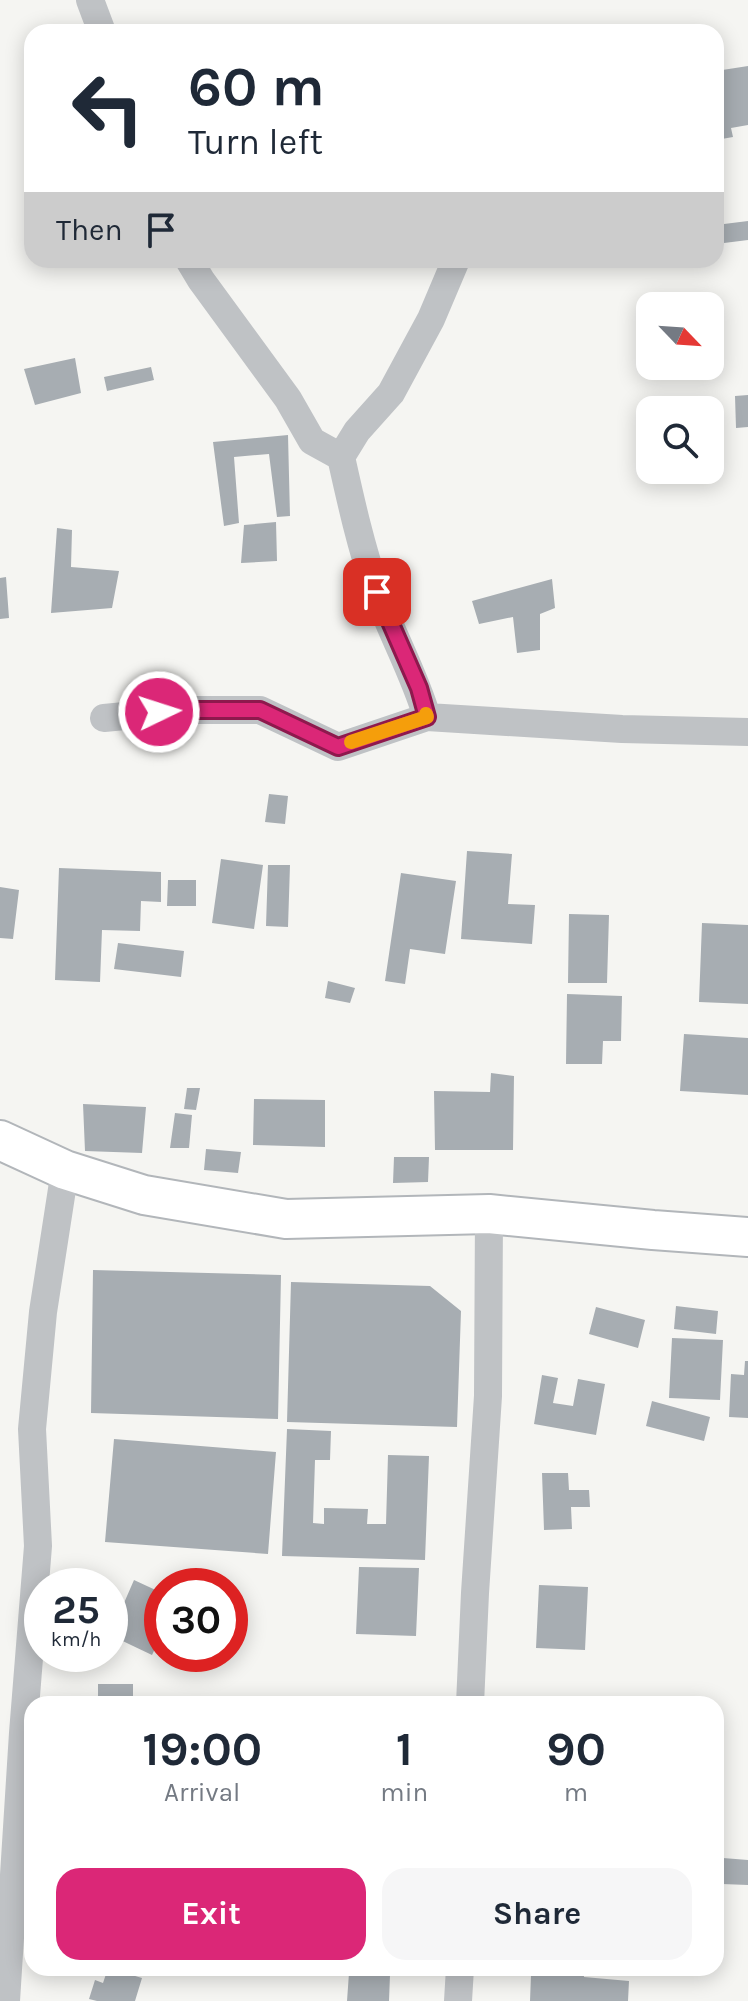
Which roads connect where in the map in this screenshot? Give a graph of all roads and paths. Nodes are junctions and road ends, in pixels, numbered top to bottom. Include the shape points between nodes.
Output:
1 (90, 0) edge
2 (99, 24) edge
3 (194, 268) edge
4 (453, 268) edge
5 (341, 457) junction
6 (427, 717) junction
7 (104, 718) dead end
8 (748, 732) edge
9 (0, 1140) edge
10 (65, 1170) junction
11 (489, 1214) junction
12 (748, 1237) edge
13 (26, 1696) edge
14 (470, 1696) edge
15 (24, 1725) edge
16 (460, 1976) edge
17 (6, 2001) edge
18 (458, 2001) edge

1 - 2 street
3 - 5 street via 312,441
4 - 5 street via 391,393
5 - 6 street via 377,592
6 - 7 street via 338,747 260,710
6 - 8 street
9 - 10 street
10 - 11 street via 144,1195 286,1219
10 - 13 street via 32,1429 38,1546
11 - 12 street
11 - 14 street via 488,1396
15 - 17 street
16 - 18 street

